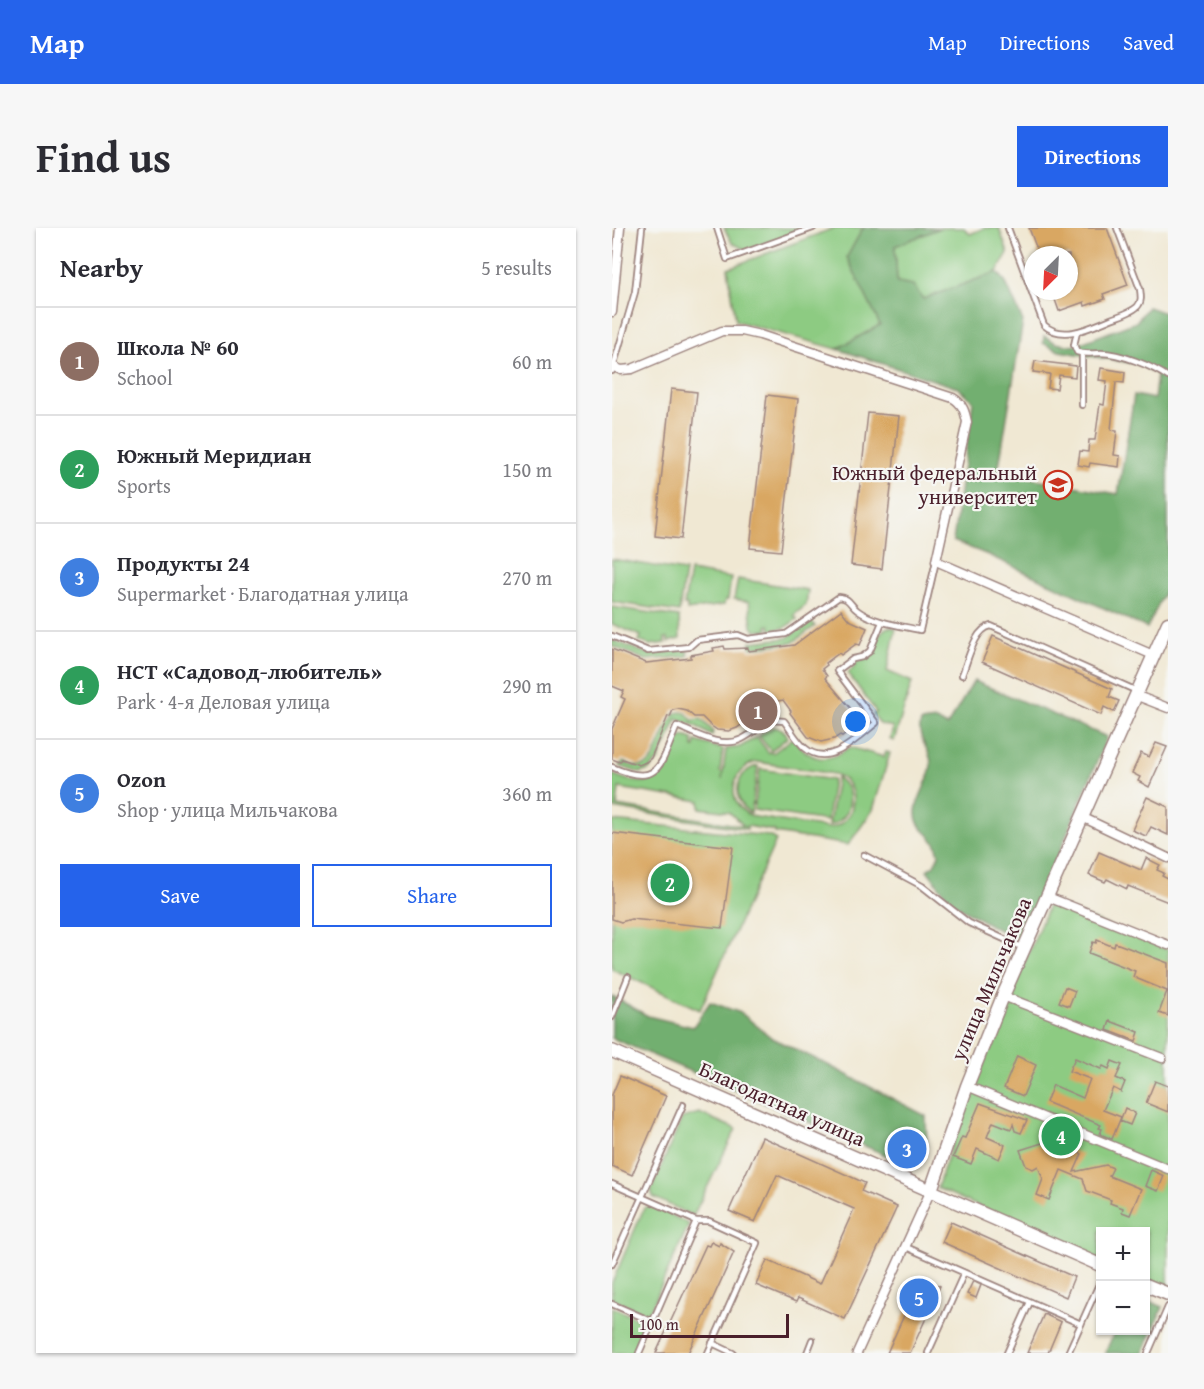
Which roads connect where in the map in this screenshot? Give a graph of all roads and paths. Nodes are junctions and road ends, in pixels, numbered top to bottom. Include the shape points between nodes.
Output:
1 (620, 228) edge
2 (642, 228) edge
3 (717, 228) edge
4 (813, 228) edge
5 (1008, 228) edge
6 (1117, 228) edge
7 (612, 312) edge
8 (1077, 333) junction
9 (1082, 354) junction
10 (612, 368) edge
11 (1168, 377) edge
12 (1082, 405) dead end
13 (936, 561) junction
14 (882, 621) junction
15 (1168, 623) edge
16 (612, 636) edge
17 (1153, 655) junction
18 (962, 675) dead end
19 (1136, 693) junction
20 (1168, 708) edge
21 (612, 767) edge
22 (1082, 817) junction
23 (864, 855) dead end
24 (1168, 858) edge
25 (1048, 897) junction
26 (1168, 945) edge
27 (1025, 948) junction
28 (628, 977) dead end
29 (1004, 996) junction
30 (612, 1017) edge
31 (613, 1054) edge
32 (1162, 1058) dead end
33 (967, 1086) junction
34 (683, 1105) dead end
35 (1168, 1169) edge
36 (612, 1184) edge
37 (931, 1190) junction
38 (642, 1197) junction
39 (696, 1221) junction
40 (906, 1247) junction
41 (1096, 1263) edge
42 (612, 1264) edge
43 (964, 1272) junction
44 (1150, 1287) edge
45 (1096, 1292) edge
46 (1168, 1294) edge
47 (1030, 1302) junction
48 (612, 1304) edge
49 (1168, 1307) edge
50 (651, 1322) junction
51 (1081, 1324) junction
52 (813, 1340) dead end
53 (712, 1344) junction
54 (639, 1353) edge
55 (708, 1353) edge
56 (733, 1353) edge
57 (807, 1353) edge
58 (857, 1353) edge
59 (928, 1353) edge
60 (1007, 1353) edge
61 (1068, 1353) edge
62 (1148, 1353) edge

1 - 7 street
2 - 10 lane via 635,292
3 - 4 lane via 726,260
5 - 8 lane via 1044,325 1056,332
6 - 8 lane via 1141,299 1129,312
8 - 9 lane via 1074,345
9 - 11 lane via 1119,356
9 - 12 lane
10 - 13 street via 632,369 722,331 742,331 956,400 967,422
13 - 14 lane via 920,630
13 - 17 street
14 - 16 lane via 839,597 786,634 697,640 689,646 648,651
14 - 21 lane via 870,651 837,671 876,723 839,751 823,755 809,751 784,721 771,720 743,739 730,742 716,741 677,726 662,762 651,773 635,776
15 - 17 street, улица Мильчакова
17 - 19 street, улица Мильчакова
18 - 19 lane via 978,634 991,626
19 - 20 street
19 - 22 street, улица Мильчакова
22 - 24 street
22 - 25 street, улица Мильчакова
23 - 27 lane via 922,886 969,923
25 - 26 street
25 - 27 street, улица Мильчакова
27 - 29 street, улица Мильчакова
28 - 30 lane
29 - 32 street
29 - 33 street, улица Мильчакова
31 - 37 street, Благодатная улица
33 - 35 street
33 - 37 street, улица Мильчакова
34 - 38 lane
36 - 38 lane
37 - 40 street, улица Мильчакова
37 - 41 street, Благодатная улица
38 - 39 lane
38 - 42 lane
39 - 50 lane
39 - 53 lane via 709,1221 757,1242
40 - 43 lane
40 - 58 street, улица Мильчакова
43 - 47 lane
43 - 59 lane
44 - 46 street
45 - 51 lane
47 - 51 lane
47 - 60 lane
48 - 50 lane
49 - 62 lane
50 - 54 lane
51 - 61 lane
52 - 57 lane
53 - 55 lane
53 - 56 lane

